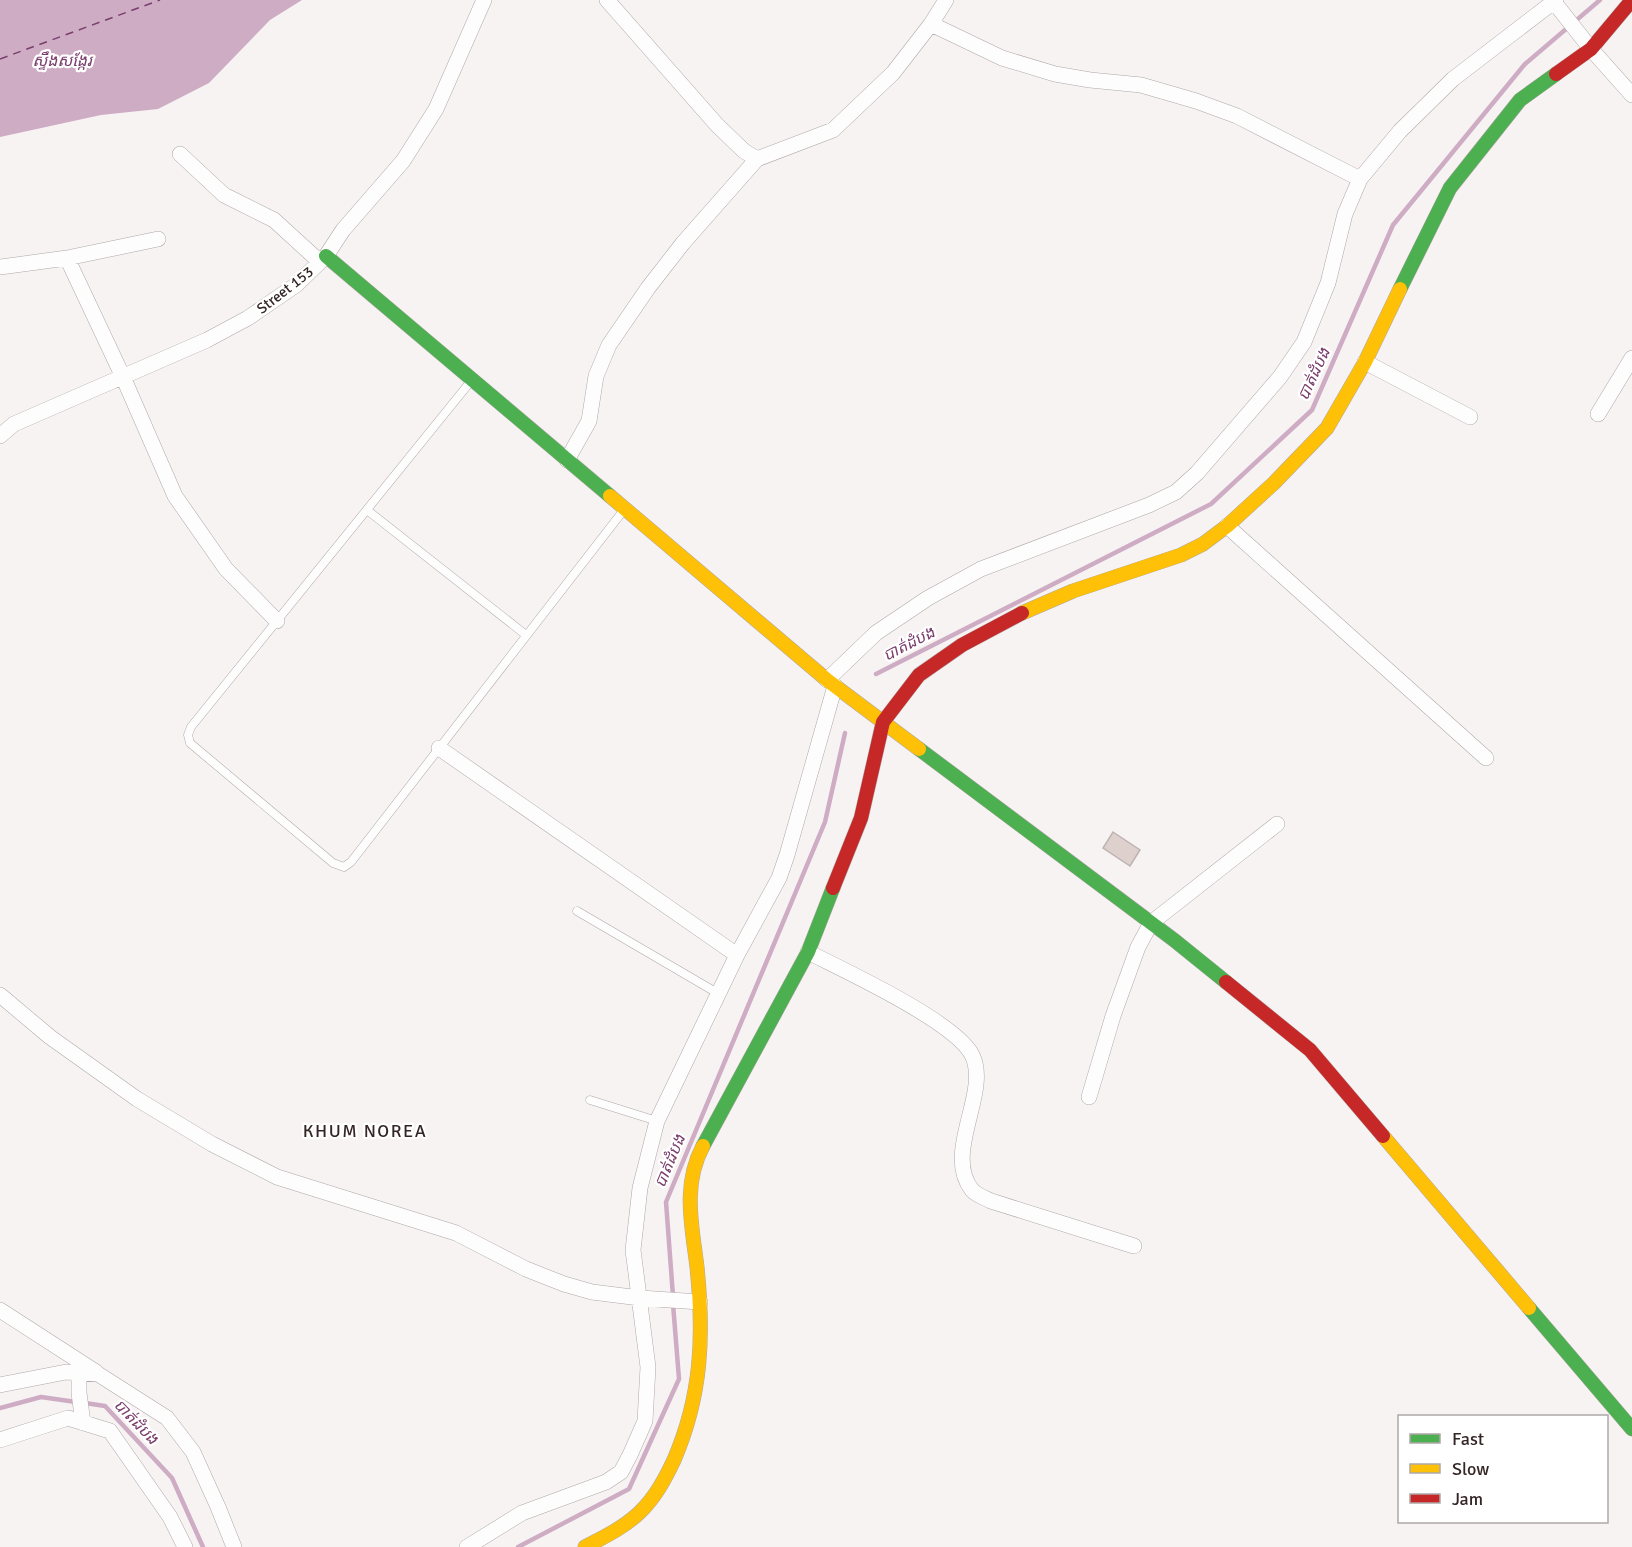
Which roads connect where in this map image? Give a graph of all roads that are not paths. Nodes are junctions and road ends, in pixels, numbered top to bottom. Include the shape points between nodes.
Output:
1 (484, 0) edge
2 (607, 0) edge
3 (946, 0) edge
4 (1632, 0) edge
5 (1555, 1) edge
6 (931, 24) junction
7 (1592, 49) junction
8 (1632, 95) edge
9 (180, 154) dead end
10 (757, 159) junction
11 (1360, 179) junction
12 (158, 239) dead end
13 (67, 258) junction
14 (323, 259) junction
15 (0, 267) edge
16 (1632, 358) edge
17 (1365, 362) junction
18 (123, 377) junction
19 (472, 380) junction
20 (1598, 414) dead end
21 (1470, 417) dead end
22 (0, 436) edge
23 (567, 460) junction
24 (625, 509) junction
25 (368, 510) junction
26 (1227, 526) junction
27 (277, 621) junction
28 (526, 635) junction
29 (831, 683) junction
30 (883, 722) junction
31 (439, 748) junction
32 (1486, 758) dead end
33 (1277, 824) dead end
34 (577, 911) dead end
35 (1151, 923) junction
36 (808, 952) junction
37 (737, 955) junction
38 (720, 994) junction
39 (0, 995) edge
40 (1089, 1097) dead end
41 (590, 1100) dead end
42 (657, 1121) junction
43 (1134, 1246) dead end
44 (640, 1298) junction
45 (700, 1302) junction
46 (0, 1310) edge
47 (79, 1372) junction
48 (98, 1374) junction
49 (0, 1385) edge
50 (82, 1418) junction
51 (1632, 1429) edge
52 (0, 1440) edge
53 (184, 1547) edge
54 (234, 1547) edge
55 (467, 1547) edge
56 (585, 1547) edge

1 - 14 street, Street 153 via 436,110 403,161
2 - 10 street via 717,125
3 - 6 street
4 - 7 street
5 - 7 street
5 - 11 street via 1454,79 1400,131
6 - 10 street via 893,73 833,130
6 - 11 street via 1002,58 1055,74 1141,85 1196,101 1237,116
7 - 8 street
7 - 17 street via 1521,100 1450,188
9 - 14 street via 224,195 274,220
10 - 23 street via 683,243 609,345 597,376 589,421
11 - 29 street via 1345,214 1328,283 1304,342 1273,385 1197,473 1176,492 1149,506 972,573 928,598 876,633
12 - 13 street
13 - 15 street
13 - 18 street
14 - 18 street, Street 153 via 296,285 248,318
14 - 19 street
16 - 20 street
17 - 21 street
17 - 26 street via 1327,428
18 - 22 street, Street 153 via 14,424
18 - 27 street via 175,496 226,569
19 - 23 street
19 - 25 lane
23 - 24 street
24 - 28 lane
24 - 29 street
25 - 27 lane
25 - 28 lane
26 - 30 street via 1181,555 1073,591 1014,616 962,645 919,675
26 - 32 street
27 - 31 lane via 188,735 190,743 333,863 344,867 351,862
28 - 31 lane
29 - 30 street
29 - 37 street via 784,863
30 - 35 street
30 - 36 street via 861,818
31 - 37 street
33 - 35 street
34 - 38 lane
35 - 40 street via 1113,1016
35 - 51 street via 1310,1050
36 - 43 street via 910,1005 960,1039 973,1057 977,1081 965,1131 962,1173 973,1191 991,1201
36 - 45 street via 697,1157 689,1199
37 - 38 street
38 - 42 street
39 - 44 street via 50,1037 137,1098 212,1144 277,1177 456,1233 564,1284
41 - 42 lane
42 - 44 street via 640,1188 633,1250
44 - 45 street
44 - 55 street via 648,1367 645,1421 621,1472 606,1482 522,1513
45 - 56 street via 700,1375 693,1414 678,1453 657,1494 640,1512 619,1530
46 - 48 street
47 - 48 street
47 - 49 street
47 - 50 street
48 - 54 street via 167,1418 193,1452
50 - 52 street via 68,1418
50 - 53 street via 110,1431 170,1517

